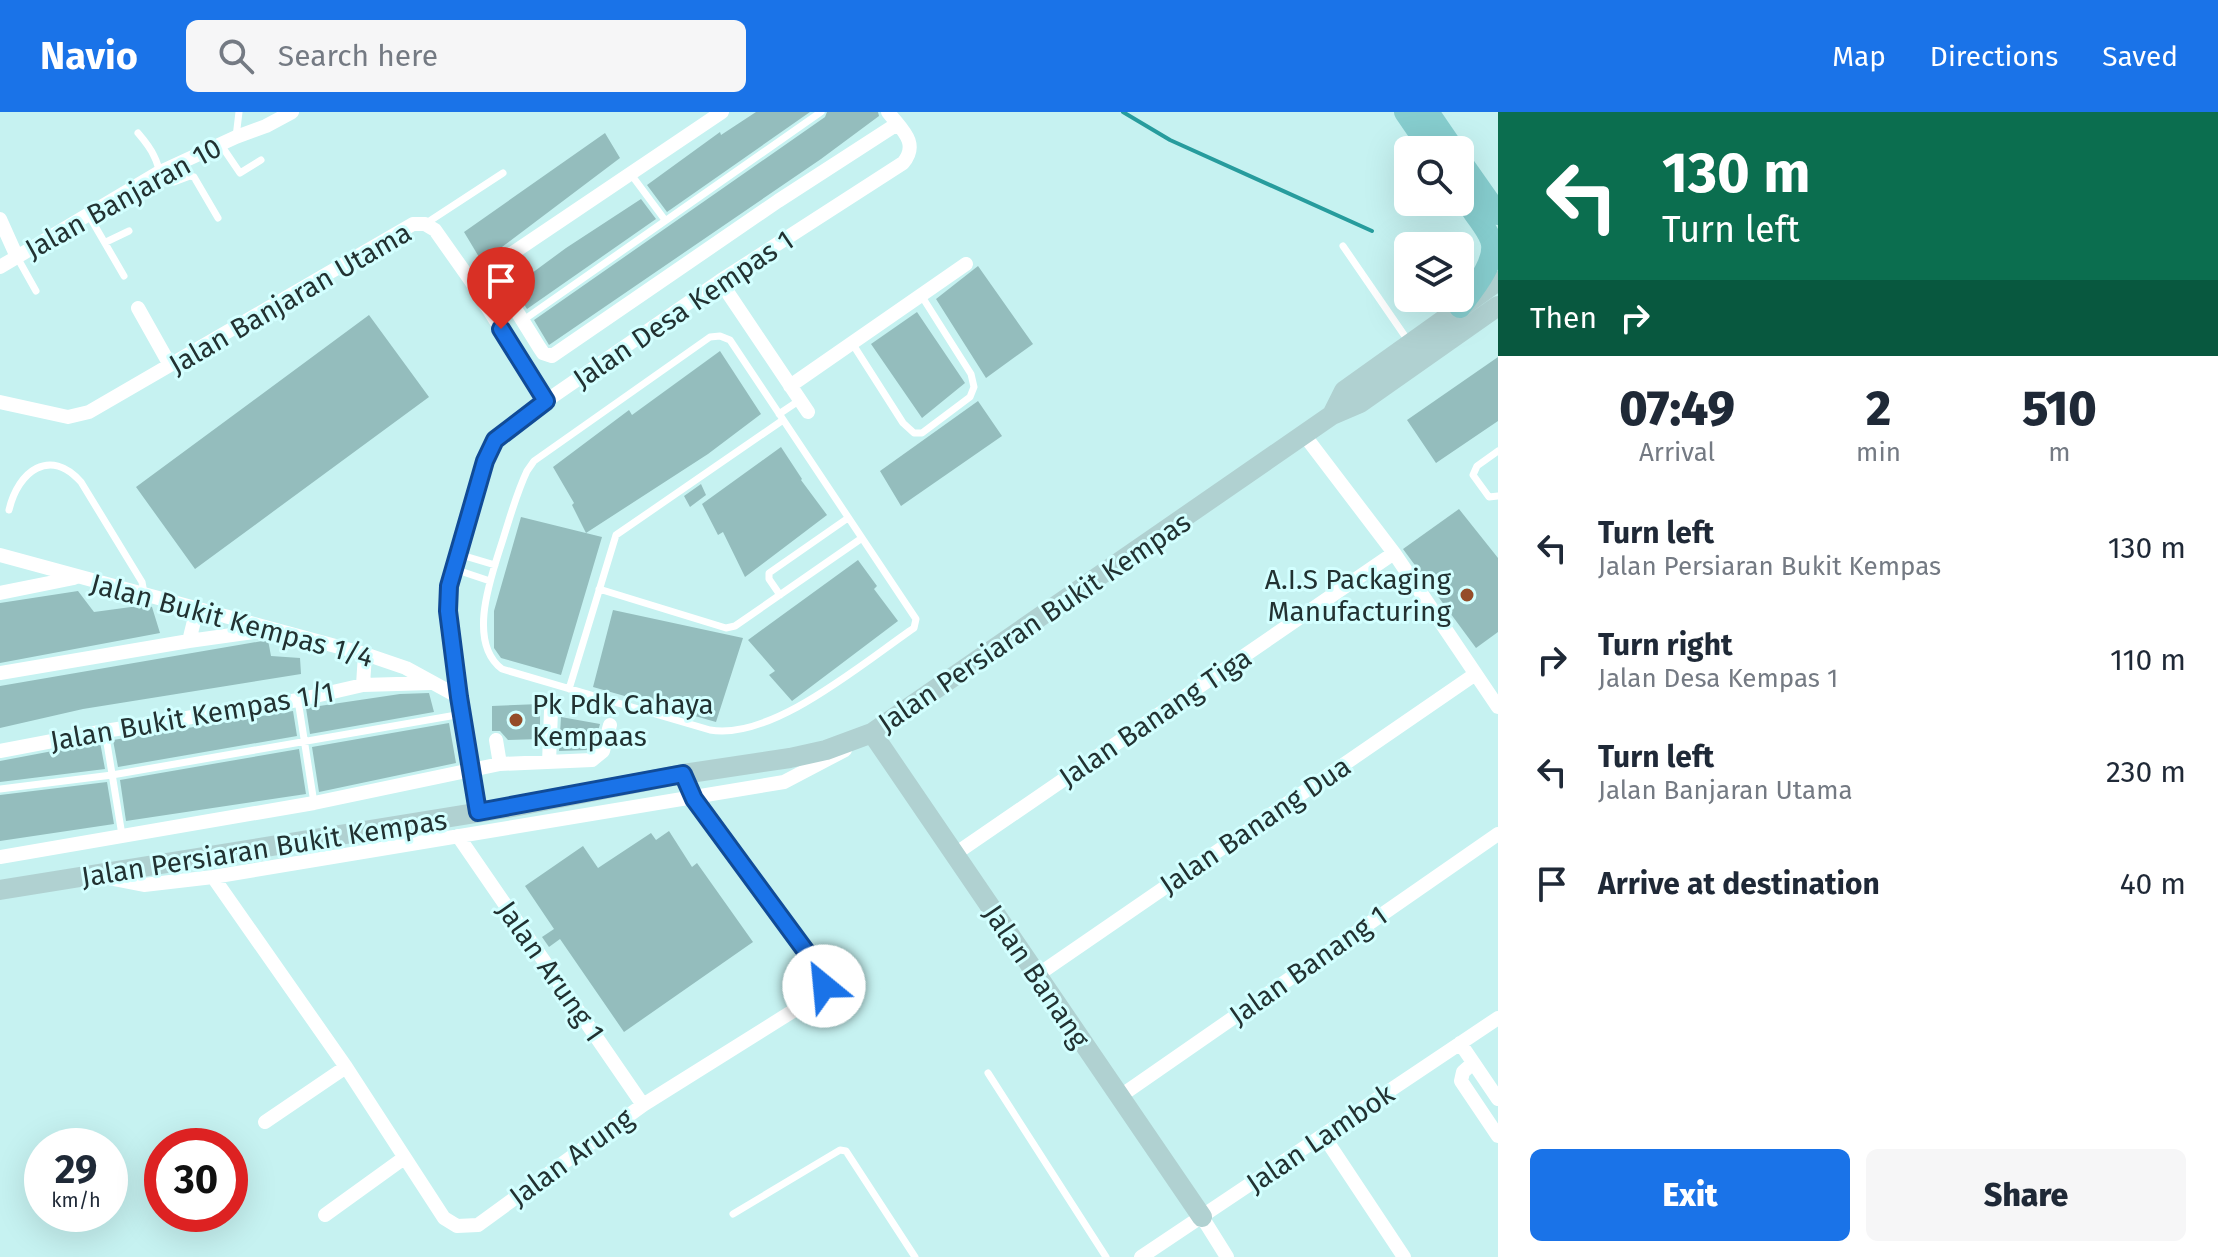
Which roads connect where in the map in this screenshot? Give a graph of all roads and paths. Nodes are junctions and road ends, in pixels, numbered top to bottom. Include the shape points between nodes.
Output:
1 (239, 112) edge
2 (292, 112) edge
3 (722, 112) edge
4 (821, 112) edge
5 (1405, 112) edge
6 (1428, 112) edge
7 (892, 118) edge
8 (138, 133) dead end
9 (1421, 136) edge
10 (1444, 136) edge
11 (236, 137) junction
12 (221, 145) junction
13 (261, 160) dead end
14 (158, 173) junction
15 (503, 173) dead end
16 (630, 173) junction
17 (1483, 204) edge
18 (88, 214) junction
19 (218, 218) dead end
20 (0, 219) edge
21 (665, 220) junction
22 (425, 224) junction
23 (129, 231) dead end
24 (106, 242) junction
25 (1343, 246) dead end
26 (1498, 246) edge
27 (17, 257) junction
28 (966, 264) dead end
29 (0, 267) edge
30 (491, 270) junction
31 (124, 276) dead end
32 (471, 281) junction
33 (720, 281) junction
34 (1498, 281) edge
35 (1474, 288) edge
36 (36, 291) dead end
37 (921, 295) junction
38 (1474, 297) edge
39 (1498, 306) edge
40 (138, 308) dead end
41 (1453, 312) edge
42 (522, 321) junction
43 (852, 343) junction
44 (1410, 344) junction
45 (170, 365) junction
46 (790, 386) junction
47 (546, 401) junction
48 (0, 402) edge
49 (804, 406) joint
50 (1332, 415) junction
51 (781, 417) junction
52 (1305, 436) junction
53 (1498, 451) edge
54 (1498, 496) edge
55 (9, 510) dead end
56 (848, 518) junction
57 (862, 538) junction
58 (1394, 553) junction
59 (458, 554) junction
60 (2, 556) edge
61 (495, 565) junction
62 (454, 569) junction
63 (0, 572) edge
64 (77, 577) junction
65 (490, 581) junction
66 (599, 589) junction
67 (0, 593) edge
68 (144, 593) junction
69 (780, 595) junction
70 (197, 609) junction
71 (275, 629) junction
72 (189, 641) junction
73 (365, 654) junction
74 (0, 673) edge
75 (1474, 675) junction
76 (431, 683) junction
77 (363, 685) junction
78 (569, 689) junction
79 (459, 697) junction
80 (298, 700) junction
81 (1498, 707) edge
82 (551, 711) dead end
83 (462, 714) junction
84 (610, 725) dead end
85 (105, 731) junction
86 (872, 733) junction
87 (496, 740) dead end
88 (303, 743) junction
89 (0, 751) edge
90 (549, 762) junction
91 (500, 764) junction
92 (471, 768) junction
93 (683, 774) junction
94 (112, 775) junction
95 (0, 789) edge
96 (694, 799) junction
97 (314, 803) junction
98 (478, 812) junction
99 (1498, 834) edge
100 (458, 836) junction
101 (122, 837) junction
102 (955, 854) junction
103 (0, 857) edge
104 (97, 876) junction
105 (213, 877) junction
106 (0, 890) edge
107 (1036, 976) junction
108 (1498, 1018) edge
109 (1460, 1043) junction
110 (1473, 1063) junction
111 (346, 1067) junction
112 (988, 1073) dead end
113 (1119, 1097) junction
114 (1498, 1099) edge
115 (643, 1105) junction
116 (265, 1122) dead end
117 (1323, 1135) junction
118 (1498, 1136) edge
119 (404, 1158) junction
120 (733, 1214) dead end
121 (325, 1215) dead end
122 (1202, 1217) junction
123 (915, 1257) edge
124 (1106, 1257) edge
125 (1141, 1257) edge
126 (1227, 1257) edge
127 (1404, 1257) edge

1 - 11 lane
2 - 11 street, Jalan Banjaran 10
3 - 16 street
4 - 21 lane
5 - 9 main road
6 - 10 main road
7 - 33 street, Jalan Desa Kempas 1 via 909,140 910,154 894,170
7 - 42 street via 552,356 543,353
8 - 14 lane via 157,160
11 - 12 street, Jalan Banjaran 10
12 - 13 lane via 240,173
12 - 14 street, Jalan Banjaran 10
14 - 18 street, Jalan Banjaran 10
14 - 19 lane via 165,181 194,177
15 - 22 lane
16 - 21 lane
16 - 30 street
17 - 26 main road
17 - 35 main road via 1494,252
18 - 24 lane
18 - 27 street, Jalan Banjaran 10
20 - 27 street
21 - 42 lane
22 - 32 street, Jalan Banjaran Utama via 435,230
22 - 45 street, Jalan Banjaran Utama via 413,224
23 - 24 lane
24 - 31 lane
25 - 44 lane
27 - 29 street, Jalan Banjaran 10
27 - 36 lane
28 - 37 street
30 - 32 street
30 - 42 street
32 - 47 street, Jalan Banjaran Utama
33 - 46 street
33 - 47 street, Jalan Desa Kempas 1
34 - 38 street, Jalan Persiaran Bukit Kempas
37 - 43 street
37 - 43 lane via 974,387 970,397 922,433 903,423
39 - 50 street, Jalan Persiaran Bukit Kempas via 1360,403
40 - 45 street
41 - 44 street, Jalan Persiaran Bukit Kempas
43 - 46 street
44 - 50 street, Jalan Persiaran Bukit Kempas via 1344,391
45 - 48 street, Jalan Banjaran Utama via 79,416
46 - 49 street
47 - 59 street, Jalan Desa Kempas 1 via 495,440
49 - 51 lane
50 - 52 street, Jalan Persiaran Bukit Kempas
51 - 56 lane
51 - 61 lane via 730,340 710,337 534,461 521,483
51 - 66 lane via 616,535
52 - 58 street
52 - 86 street, Jalan Persiaran Bukit Kempas
53 - 54 lane via 1473,475 1485,494
55 - 68 lane via 20,481 38,467 55,463 71,470
56 - 57 lane
56 - 69 lane via 769,573
57 - 69 lane
57 - 78 lane via 917,623 793,710 723,732
58 - 75 street
58 - 102 street, Jalan Banang Tiga
59 - 61 lane
59 - 62 street, Jalan Desa Kempas 1
60 - 63 street
60 - 64 street, Jalan Bukit Kempas 1/4
61 - 65 lane
62 - 65 lane
62 - 79 street, Jalan Desa Kempas 1 via 448,611
64 - 67 street
64 - 68 street, Jalan Bukit Kempas 1/4
65 - 78 lane via 483,616 492,662
66 - 69 lane via 726,628
66 - 78 lane
68 - 70 street, Jalan Bukit Kempas 1/4
70 - 71 street, Jalan Bukit Kempas 1/4
70 - 72 street
71 - 72 street
71 - 73 street, Jalan Bukit Kempas 1/4
72 - 74 street
73 - 76 street, Jalan Bukit Kempas 1/4
73 - 77 street
75 - 81 street
75 - 107 street, Jalan Banang Dua
76 - 77 street, Jalan Bukit Kempas 1/1
76 - 79 street, Jalan Bukit Kempas 1/4
77 - 80 street, Jalan Bukit Kempas 1/1
79 - 83 street, Jalan Desa Kempas 1
80 - 85 street, Jalan Bukit Kempas 1/1
80 - 88 lane
82 - 90 street
83 - 88 lane
83 - 92 street, Jalan Desa Kempas 1
84 - 90 street via 603,751 592,760
85 - 89 street, Jalan Bukit Kempas 1/1
85 - 94 lane
86 - 93 street, Jalan Persiaran Bukit Kempas via 826,750
86 - 96 street via 784,782
86 - 102 street, Jalan Banang
87 - 91 street
88 - 94 lane
88 - 97 lane
90 - 91 street
91 - 92 street
92 - 97 street
92 - 98 street, Jalan Desa Kempas 1
93 - 96 street, Jalan Arung
93 - 98 street, Jalan Persiaran Bukit Kempas
94 - 95 lane
94 - 101 lane
96 - 100 street
96 - 115 street, Jalan Arung via 824,976 824,986 817,996
97 - 101 street
98 - 104 street, Jalan Persiaran Bukit Kempas
99 - 113 street, Jalan Banang 1
100 - 105 street
100 - 115 street, Jalan Arung 1
101 - 103 street
102 - 107 street, Jalan Banang
104 - 105 street via 144,885
104 - 106 street, Jalan Persiaran Bukit Kempas
105 - 111 street, Jalan Arung
107 - 113 street, Jalan Banang
108 - 109 street, Jalan Lambok
109 - 110 street
109 - 117 street, Jalan Lambok
110 - 114 street
110 - 118 street via 1461,1081
111 - 116 street
111 - 119 street, Jalan Arung
112 - 124 lane
113 - 122 street, Jalan Banang
115 - 119 street, Jalan Arung via 478,1225 457,1226 444,1218
117 - 122 street, Jalan Lambok
117 - 127 street
119 - 121 street
120 - 123 lane via 846,1151
122 - 125 street, Jalan Lambok
122 - 126 street

